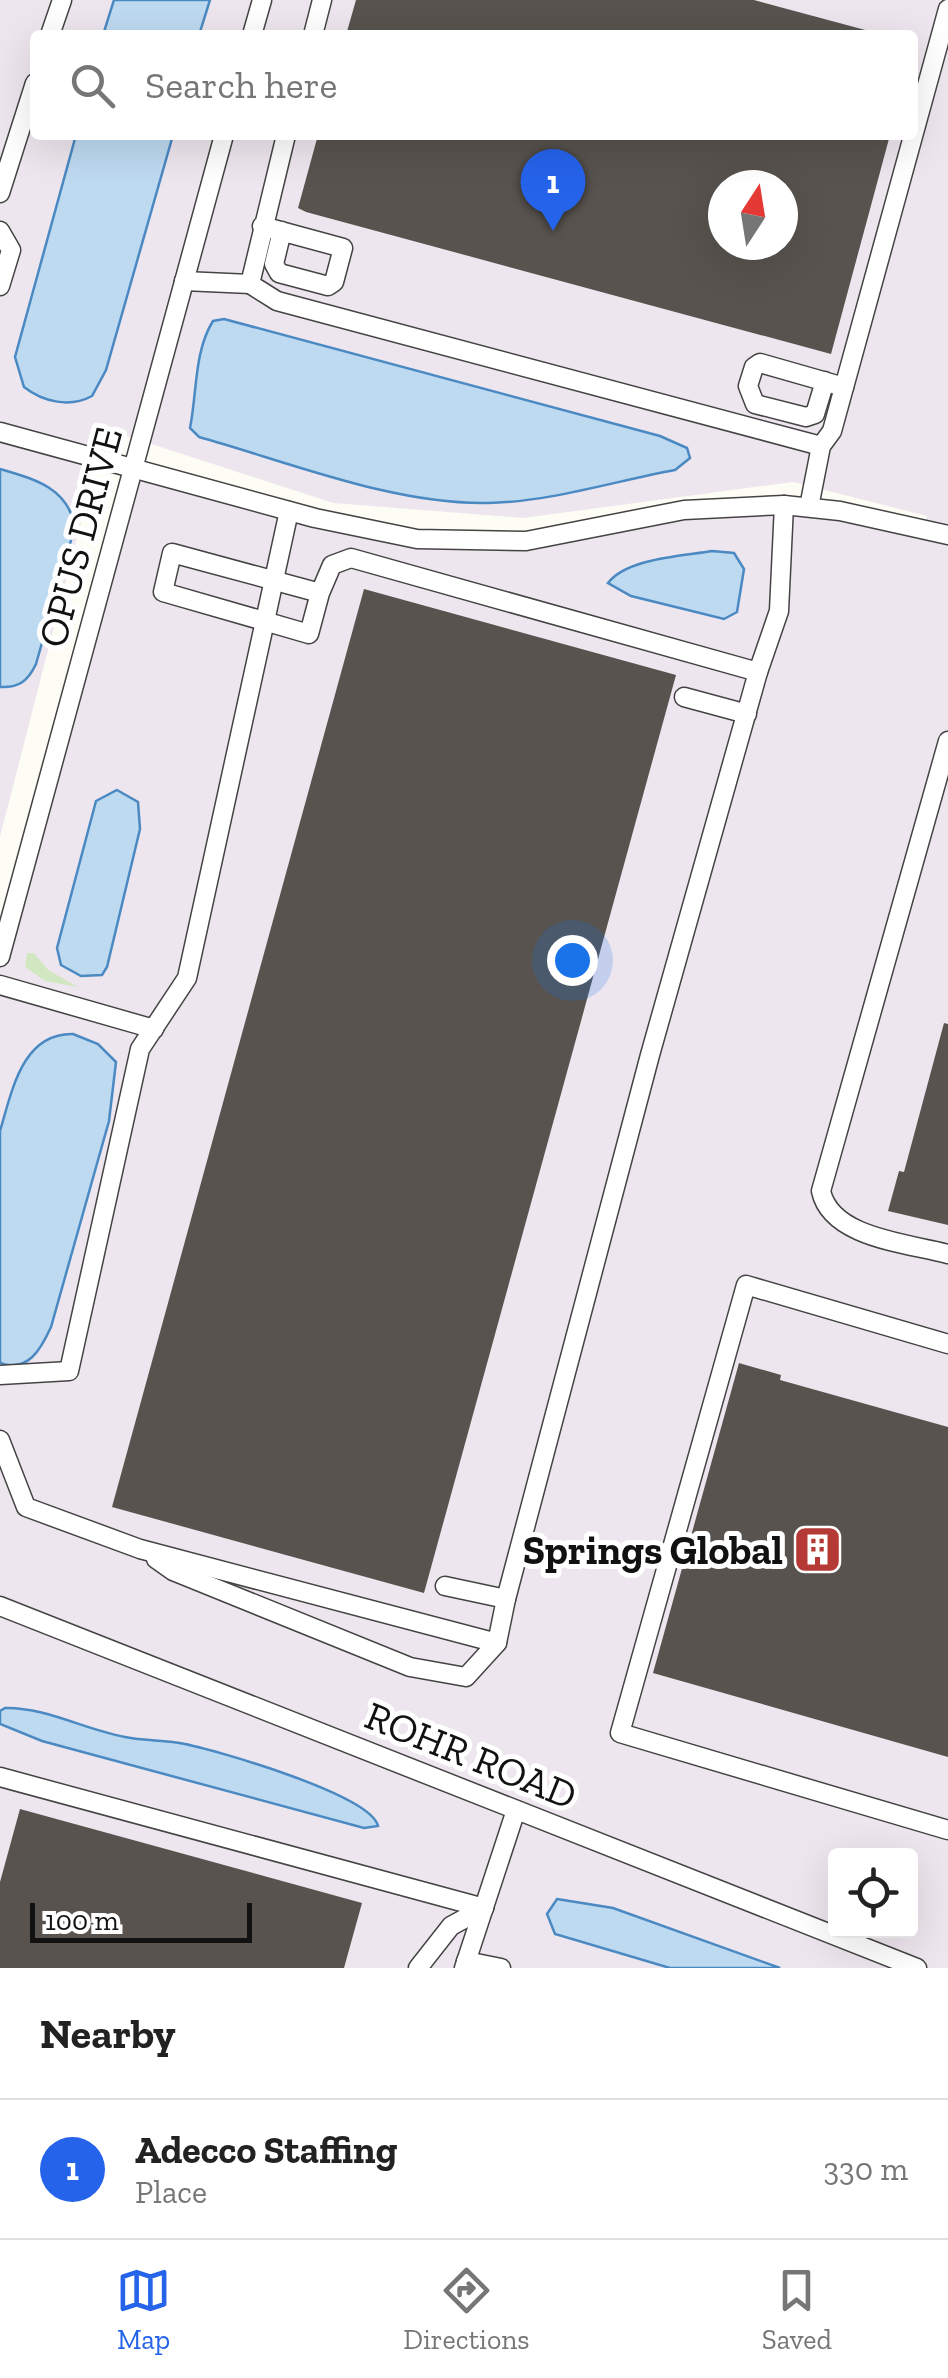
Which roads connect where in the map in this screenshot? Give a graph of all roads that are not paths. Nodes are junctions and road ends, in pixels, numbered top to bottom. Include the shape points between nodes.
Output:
1 (62, 0) edge
2 (262, 0) edge
3 (322, 0) edge
4 (948, 10) edge
5 (52, 30) edge
6 (253, 30) edge
7 (314, 30) edge
8 (30, 100) edge
9 (918, 119) edge
10 (223, 140) edge
11 (285, 140) edge
12 (912, 140) edge
13 (0, 193) edge
14 (262, 226) junction
15 (0, 231) edge
16 (282, 231) dead end
17 (1, 277) edge
18 (184, 281) junction
19 (250, 284) junction
20 (825, 382) dead end
21 (844, 387) junction
22 (0, 432) edge
23 (822, 446) junction
24 (134, 468) junction
25 (784, 506) junction
26 (809, 508) junction
27 (290, 512) junction
28 (948, 535) edge
29 (274, 580) junction
30 (320, 593) junction
31 (264, 623) junction
32 (758, 672) junction
33 (684, 697) dead end
34 (746, 714) junction
35 (948, 740) edge
36 (0, 956) edge
37 (0, 985) edge
38 (154, 1028) junction
39 (948, 1254) edge
40 (948, 1344) edge
41 (0, 1375) edge
42 (0, 1440) edge
43 (140, 1549) junction
44 (445, 1586) dead end
45 (506, 1599) junction
46 (0, 1606) edge
47 (497, 1643) junction
48 (0, 1777) edge
49 (516, 1810) junction
50 (948, 1830) edge
51 (484, 1908) junction
52 (465, 1964) edge
53 (911, 1967) edge
54 (418, 1968) edge
55 (501, 1968) edge

1 - 5 street
2 - 6 street
3 - 7 street
4 - 9 street
8 - 13 street
10 - 18 street, OPUS DRIVE
11 - 14 street
12 - 21 street
14 - 16 street
14 - 19 street
15 - 17 street via 11,250
18 - 19 street
18 - 24 street, OPUS DRIVE
19 - 23 street via 277,302
20 - 21 street
21 - 23 street
22 - 24 street
23 - 26 street
24 - 27 street
24 - 36 street, OPUS DRIVE
25 - 26 street
25 - 27 street via 684,510 575,534 489,542 417,539
25 - 32 street via 779,611
26 - 28 street
27 - 29 street
29 - 30 street
29 - 31 street
29 - 31 street via 172,553 163,592
30 - 31 street via 309,634
30 - 32 street via 332,565 351,558
31 - 38 street via 187,978
32 - 34 street
33 - 34 street
34 - 45 street
35 - 39 street via 822,1191 825,1210 840,1224
37 - 38 street
38 - 41 street via 140,1049 69,1371
40 - 50 street via 746,1286 620,1733
42 - 43 street via 26,1507
43 - 47 street
43 - 47 street via 174,1571 410,1667 466,1677
44 - 45 street
45 - 47 street
46 - 49 street, ROHR ROAD
48 - 51 street
49 - 51 street
49 - 53 street, ROHR ROAD
51 - 52 street
51 - 54 street via 451,1926
52 - 55 street

